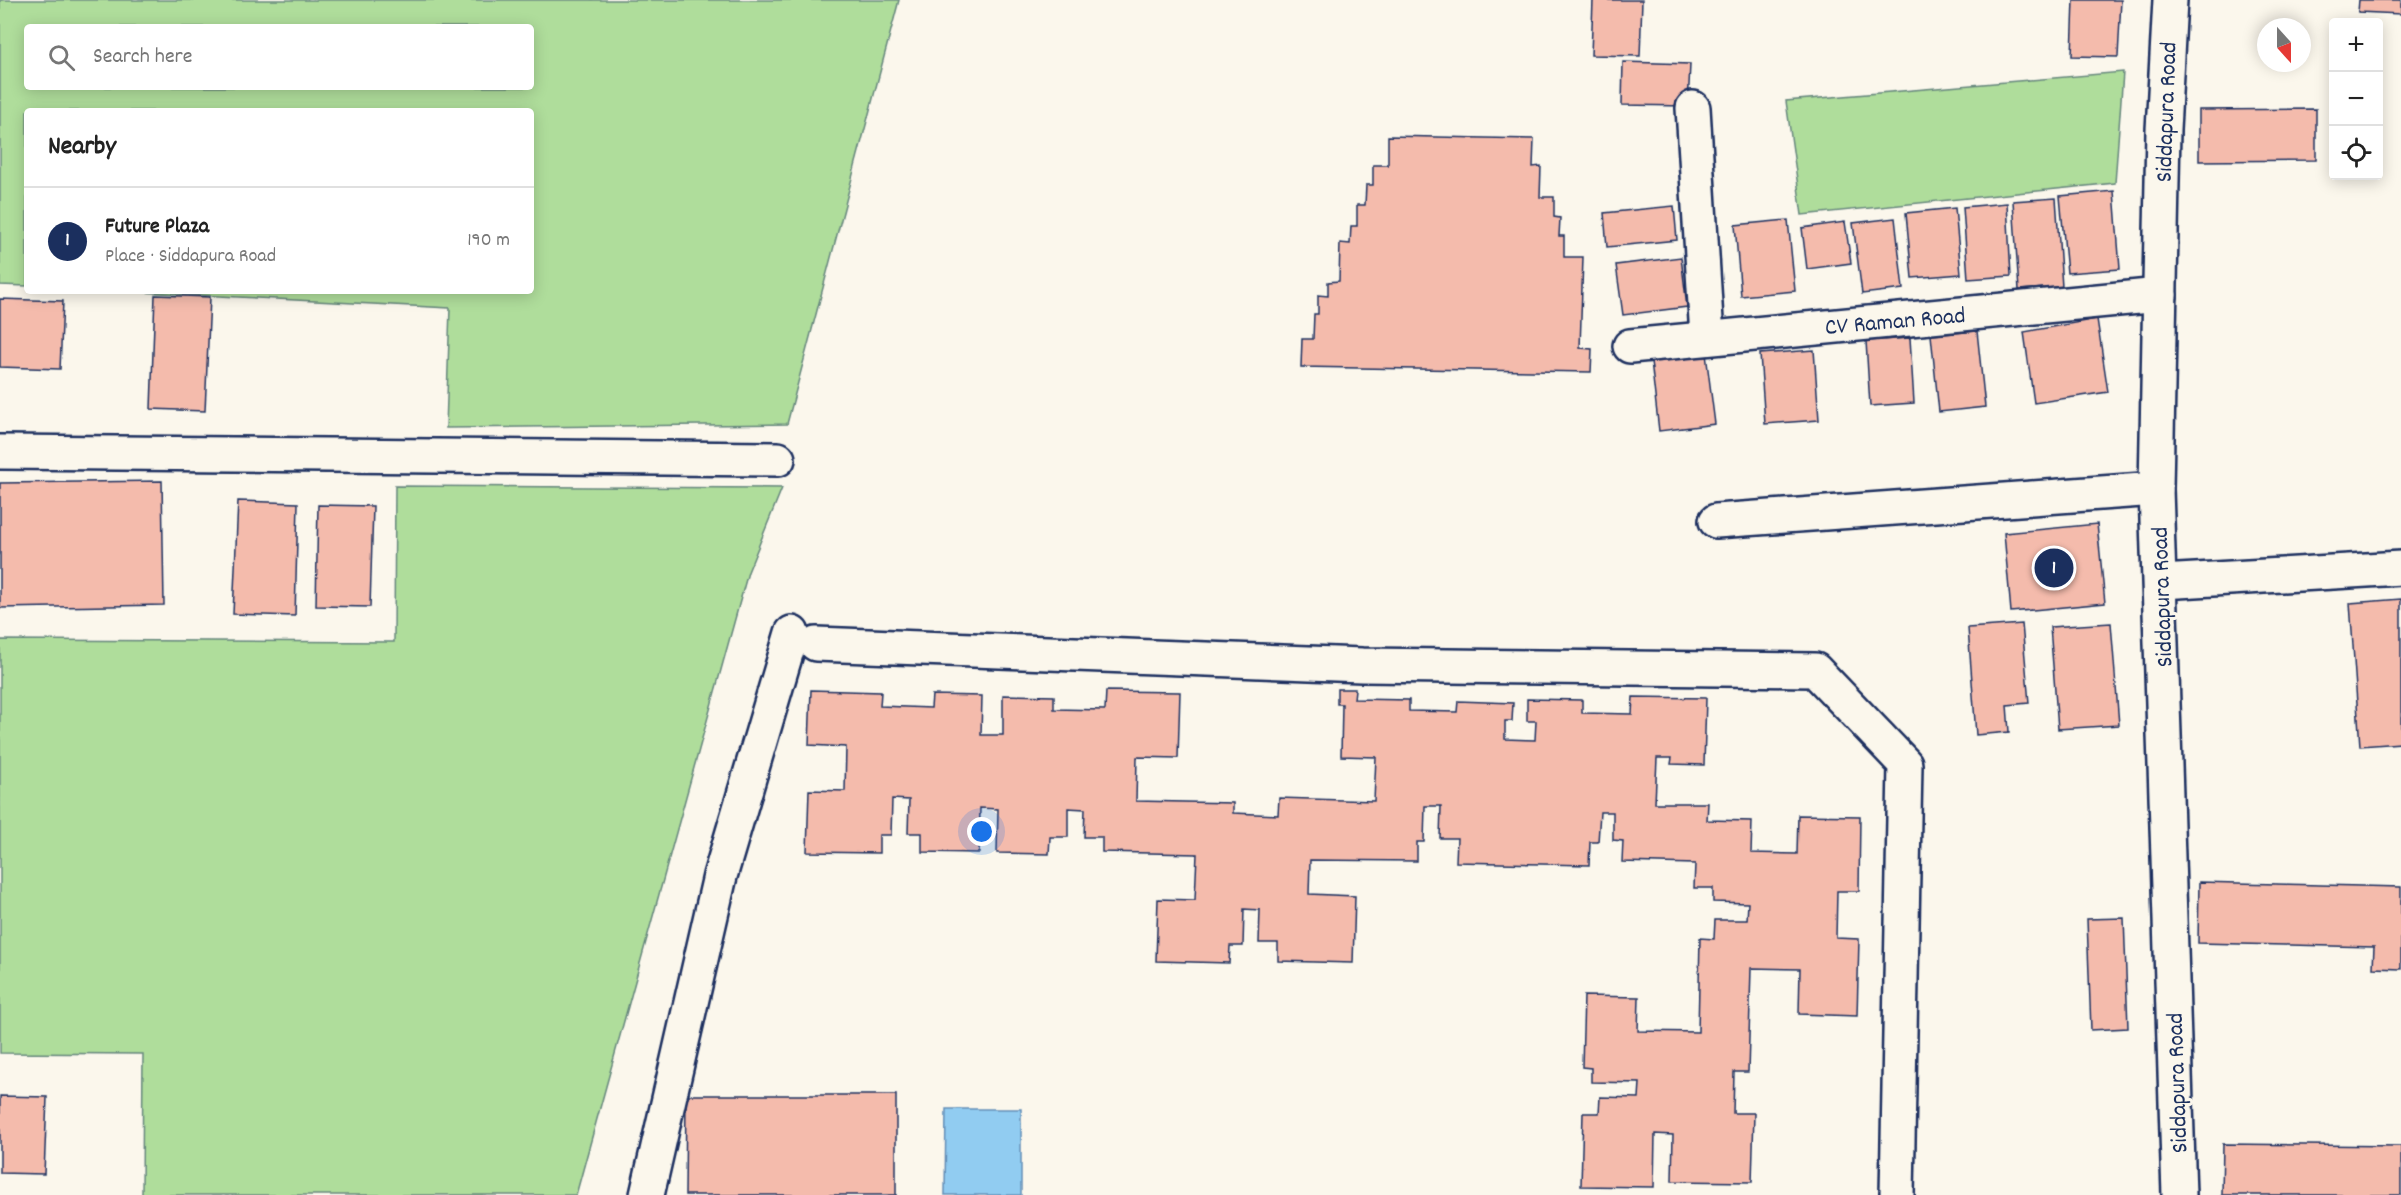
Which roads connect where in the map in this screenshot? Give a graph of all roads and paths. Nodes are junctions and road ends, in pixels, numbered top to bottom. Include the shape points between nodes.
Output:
1 (2170, 0) edge
2 (1693, 108) dead end
3 (2160, 295) junction
4 (1707, 338) junction
5 (1630, 346) dead end
6 (0, 452) edge
7 (778, 459) dead end
8 (2156, 489) junction
9 (1716, 521) dead end
10 (2401, 568) edge
11 (2161, 582) junction
12 (647, 1195) edge
13 (1897, 1195) edge
14 (2180, 1195) edge

1 - 3 street, Siddapura Road
2 - 4 street
3 - 4 street, CV Raman Road
3 - 8 street, Siddapura Road
4 - 5 street, CV Raman Road
6 - 7 street
8 - 9 street
8 - 11 street, Siddapura Road
10 - 11 street
11 - 14 street, Siddapura Road
12 - 13 street via 720,876 804,639 1362,666 1815,670 1905,764

